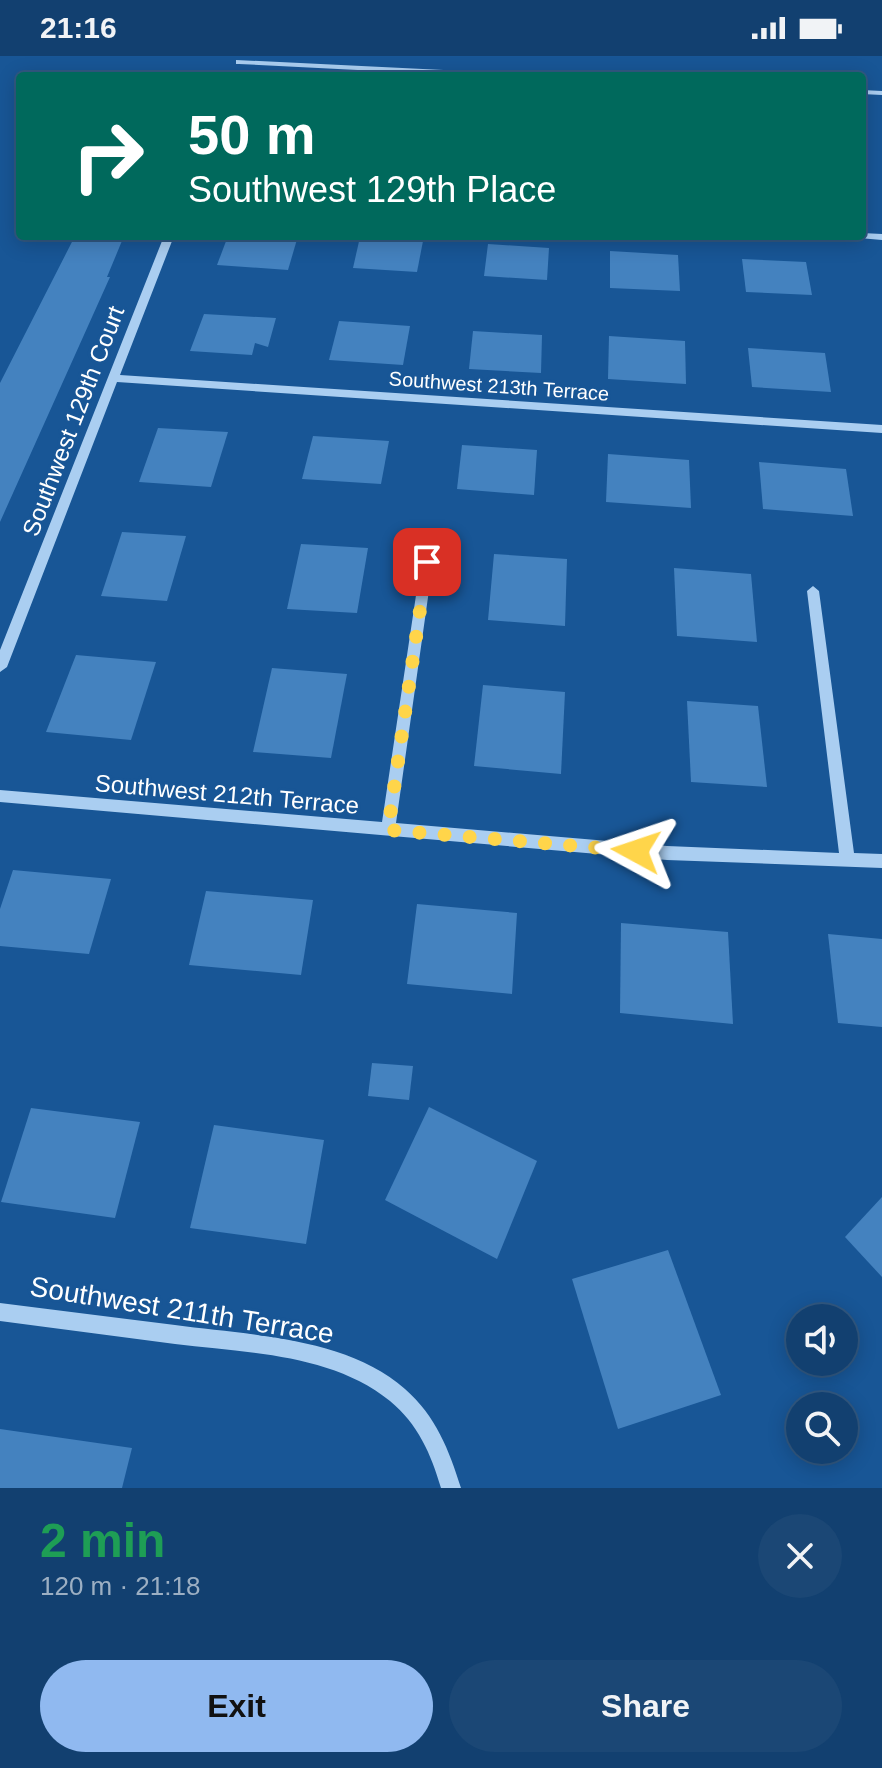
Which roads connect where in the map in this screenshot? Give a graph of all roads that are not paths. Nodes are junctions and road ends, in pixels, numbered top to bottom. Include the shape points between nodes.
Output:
1 (240, 59) edge
2 (459, 72) edge
3 (167, 240) edge
4 (113, 378) junction
5 (882, 429) edge
6 (427, 562) dead end
7 (813, 591) dead end
8 (0, 667) edge
9 (0, 796) edge
10 (388, 830) junction
11 (847, 858) junction
12 (882, 861) edge
13 (0, 1312) edge
14 (451, 1488) edge

1 - 2 street
3 - 4 street, Southwest 129th Court
4 - 5 street, Southwest 213th Terrace
4 - 8 street, Southwest 129th Court
6 - 10 street
7 - 11 street
9 - 10 street, Southwest 212th Terrace
10 - 11 street, Southwest 212th Terrace via 667,853
11 - 12 street, Southwest 212th Terrace
13 - 14 street, Southwest 211th Terrace via 294,1350 341,1362 401,1396 428,1427

